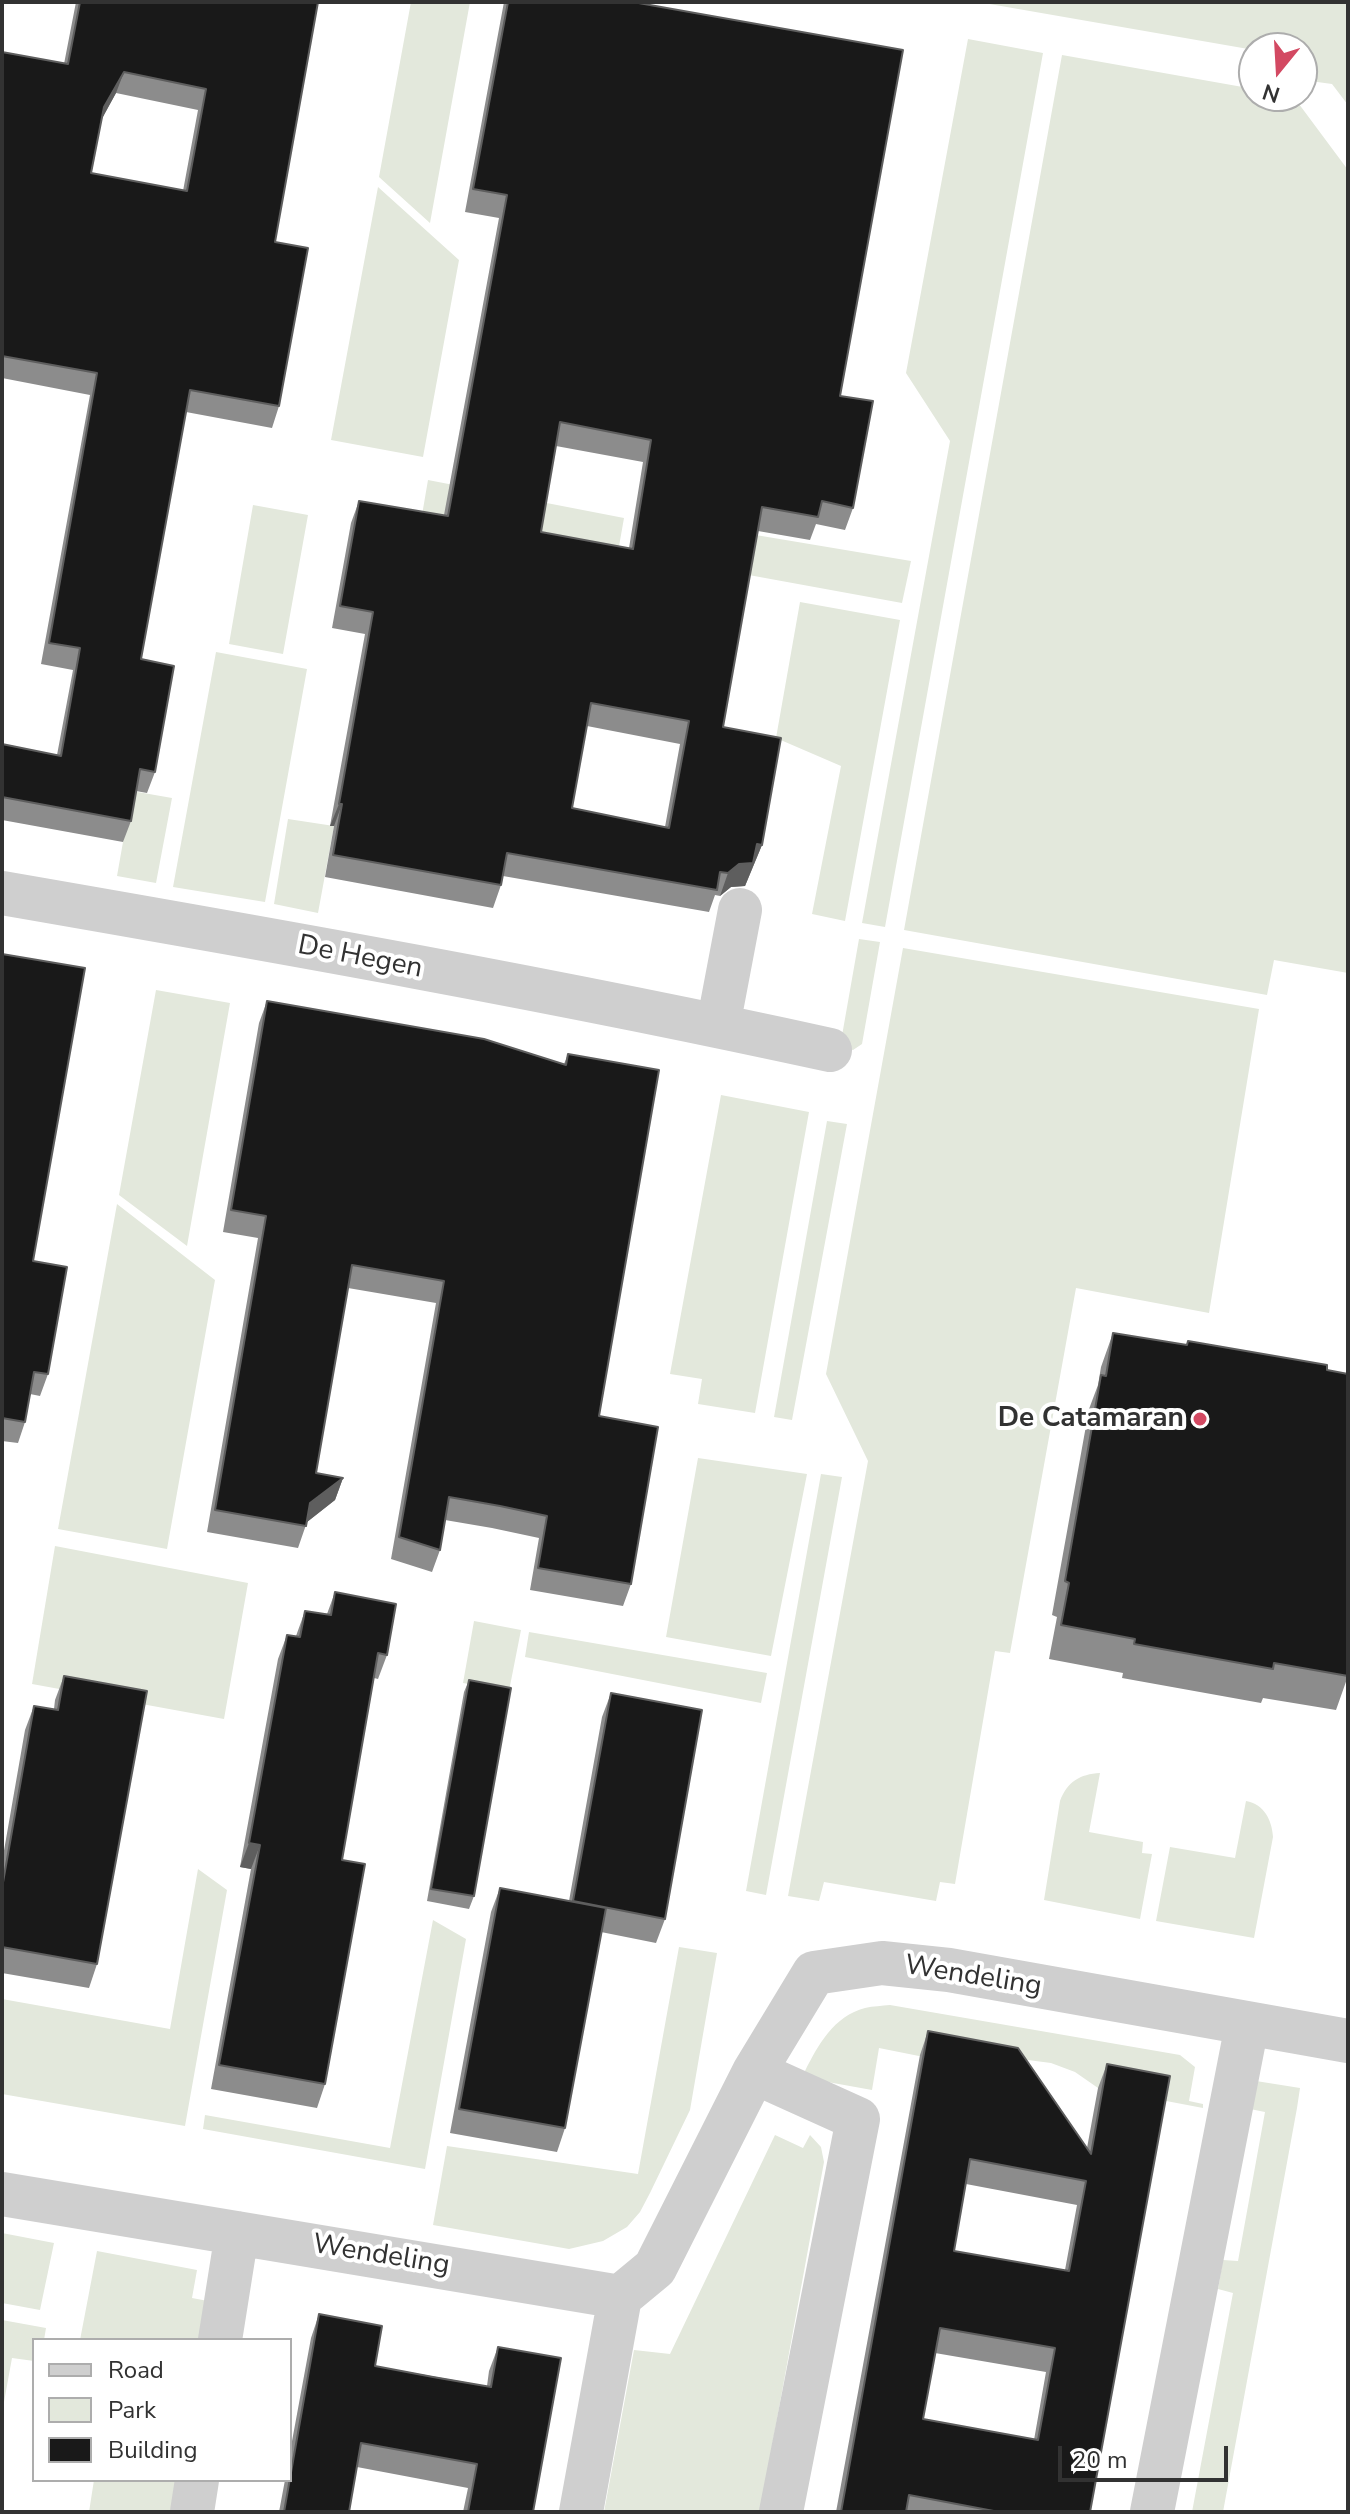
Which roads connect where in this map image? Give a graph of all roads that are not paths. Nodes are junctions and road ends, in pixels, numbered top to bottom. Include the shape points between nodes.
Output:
1 (2, 893) edge
2 (740, 910) dead end
3 (718, 1026) junction
4 (830, 1050) dead end
5 (1247, 2025) junction
6 (1348, 2041) edge
7 (754, 2072) junction
8 (2, 2194) edge
9 (237, 2233) junction
10 (620, 2297) junction
11 (220, 2338) edge
12 (197, 2482) edge
13 (192, 2512) edge
14 (581, 2512) edge
15 (781, 2512) edge
16 (1152, 2512) edge

1 - 3 street, De Hegen
2 - 3 street
3 - 4 street, De Hegen
5 - 6 street, Wendeling
5 - 7 street, Wendeling via 949,1970 882,1963 814,1973
5 - 16 street
7 - 10 street, Wendeling via 655,2268
7 - 15 street via 858,2119
8 - 9 street, Wendeling
9 - 10 street, Wendeling
9 - 11 street
10 - 14 street
12 - 13 street

